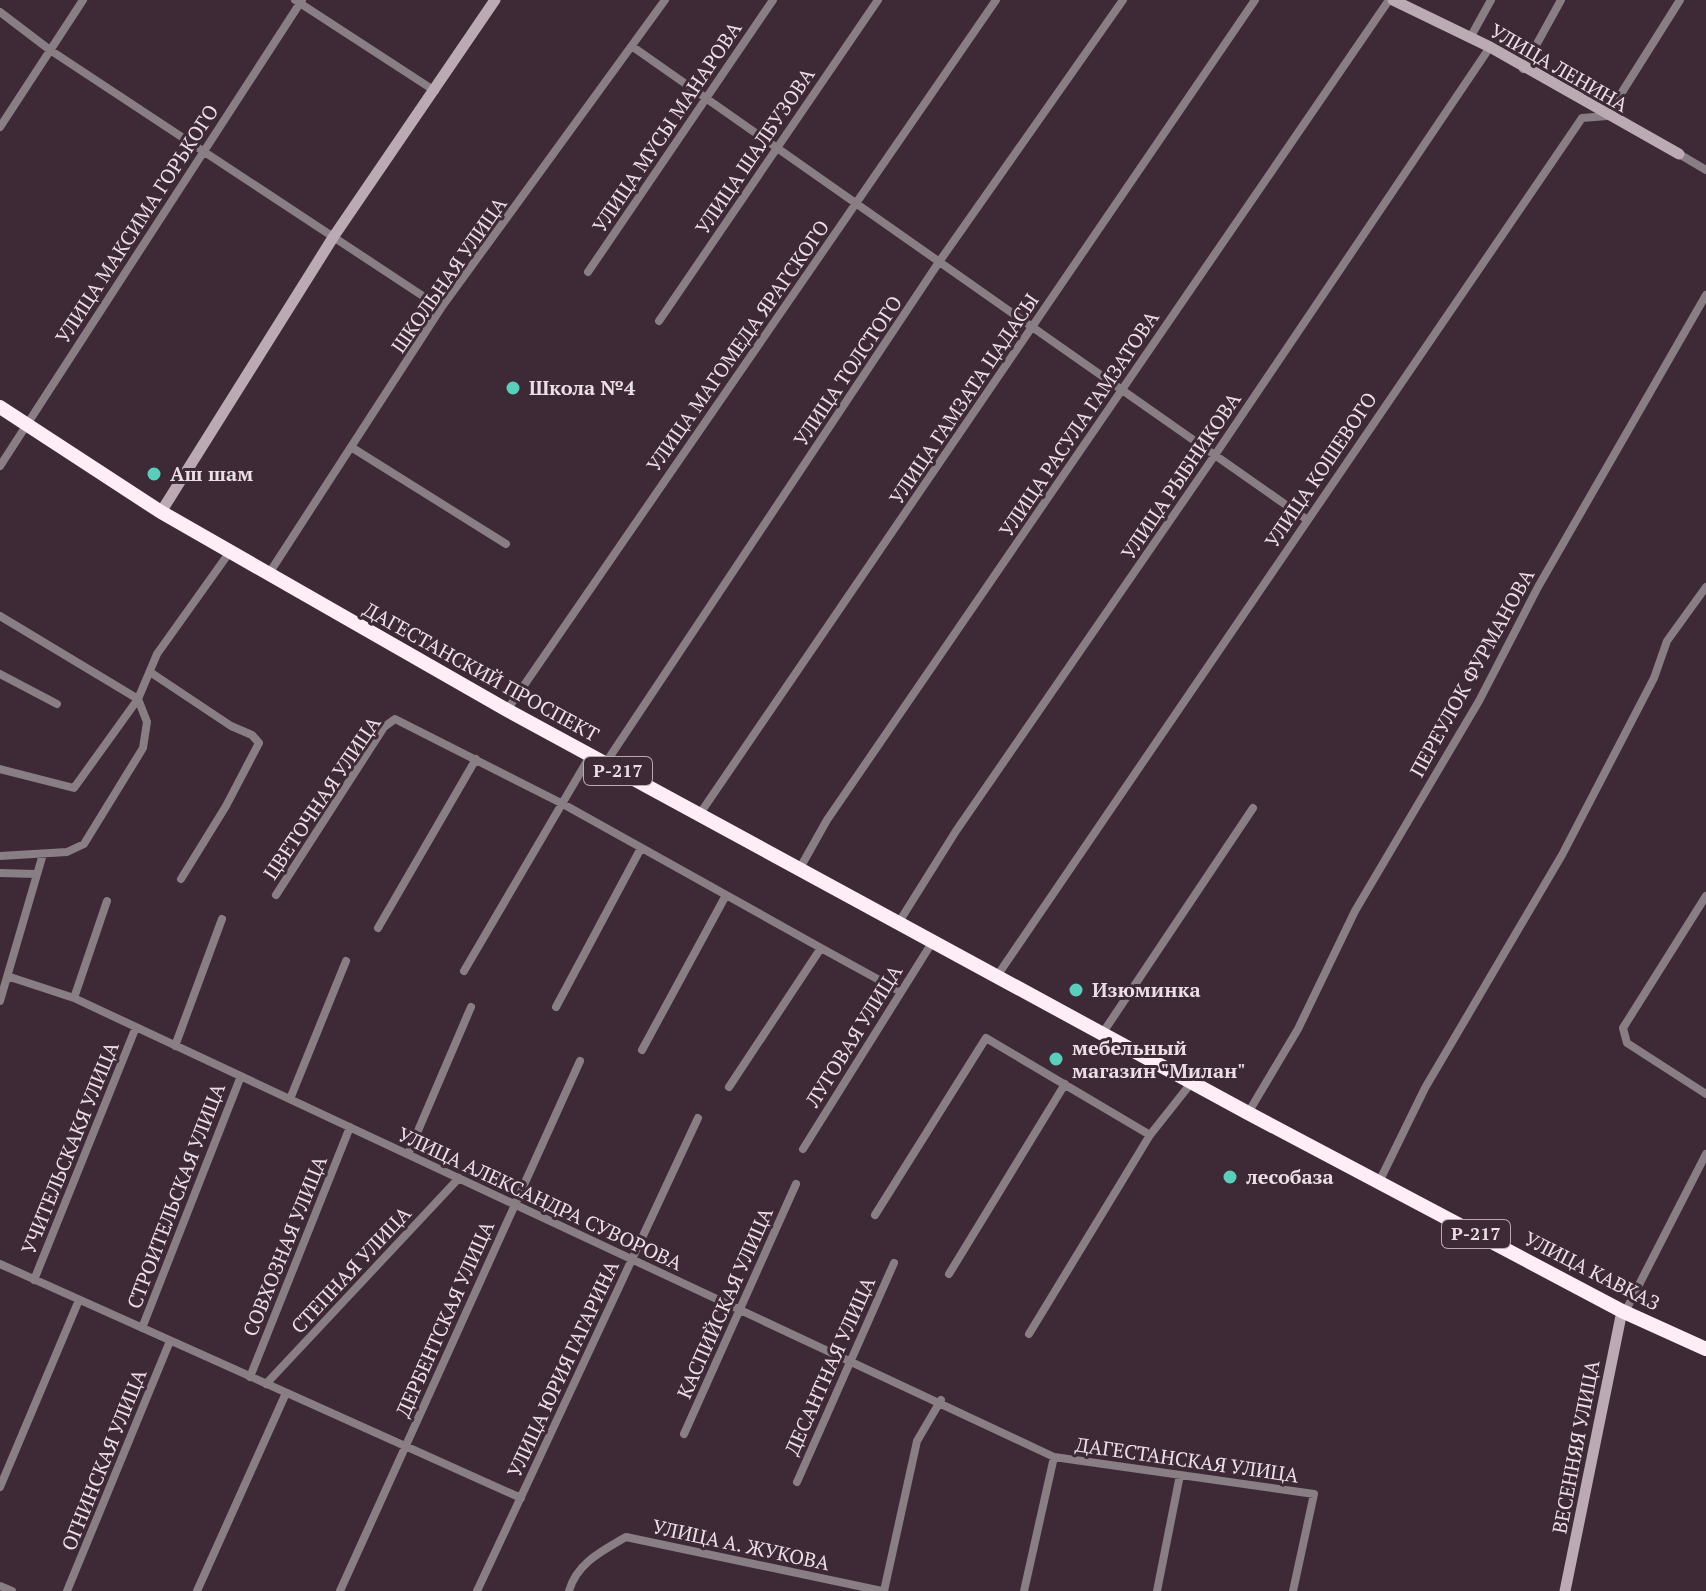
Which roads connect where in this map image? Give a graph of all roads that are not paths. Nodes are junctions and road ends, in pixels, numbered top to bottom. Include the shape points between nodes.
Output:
1 (83, 0) edge
2 (495, 0) edge
3 (665, 0) edge
4 (773, 0) edge
5 (878, 0) edge
6 (996, 0) edge
7 (1123, 0) edge
8 (1255, 0) edge
9 (1391, 0) edge
10 (1491, 0) edge
11 (1561, 0) edge
12 (1680, 0) edge
13 (299, 1) edge
14 (0, 12) edge
15 (1470, 38) junction
16 (633, 47) junction
17 (1490, 47) junction
18 (50, 50) junction
19 (1523, 69) junction
20 (435, 91) junction
21 (705, 98) junction
22 (1607, 116) junction
23 (0, 127) edge
24 (777, 148) junction
25 (205, 149) junction
26 (1679, 154) joint
27 (1706, 170) edge
28 (856, 203) junction
29 (334, 236) junction
30 (939, 262) junction
31 (588, 272) dead end
32 (1706, 295) edge
33 (441, 308) junction
34 (659, 321) dead end
35 (1032, 327) junction
36 (1121, 390) junction
37 (0, 407) edge
38 (27, 424) junction
39 (351, 447) junction
40 (1215, 455) junction
41 (0, 466) edge
42 (161, 512) junction
43 (1306, 519) junction
44 (506, 544) dead end
45 (229, 553) junction
46 (268, 576) junction
47 (1706, 587) edge
48 (0, 616) edge
49 (150, 672) junction
50 (0, 674) edge
51 (138, 699) junction
52 (57, 704) dead end
53 (507, 710) junction
54 (590, 756) junction
55 (476, 759) junction
56 (605, 764) junction
57 (0, 769) edge
58 (563, 804) junction
59 (1253, 808) dead end
60 (699, 815) junction
61 (641, 848) junction
62 (43, 854) junction
63 (0, 856) edge
64 (800, 868) junction
65 (0, 873) edge
66 (37, 874) junction
67 (181, 879) dead end
68 (276, 895) dead end
69 (1706, 896) edge
70 (725, 897) junction
71 (107, 901) dead end
72 (222, 919) dead end
73 (899, 922) junction
74 (378, 928) dead end
75 (933, 940) junction
76 (821, 948) junction
77 (346, 961) dead end
78 (464, 971) dead end
79 (997, 976) junction
80 (10, 977) junction
81 (901, 992) junction
82 (74, 998) junction
83 (0, 1001) edge
84 (471, 1007) dead end
85 (556, 1007) dead end
86 (136, 1027) junction
87 (1102, 1034) junction
88 (175, 1046) junction
89 (642, 1050) dead end
90 (580, 1061) dead end
91 (241, 1076) junction
92 (1192, 1082) junction
93 (1065, 1084) junction
94 (729, 1087) dead end
95 (1706, 1094) edge
96 (290, 1099) junction
97 (1248, 1113) junction
98 (698, 1118) dead end
99 (350, 1127) junction
100 (1150, 1135) junction
101 (803, 1149) dead end
102 (408, 1154) junction
103 (1706, 1154) edge
104 (459, 1178) junction
105 (1379, 1182) junction
106 (796, 1184) dead end
107 (515, 1204) junction
108 (875, 1215) dead end
109 (632, 1259) junction
110 (894, 1263) dead end
111 (0, 1264) edge
112 (949, 1274) dead end
113 (34, 1280) junction
114 (79, 1300) junction
115 (740, 1310) junction
116 (1624, 1312) junction
117 (142, 1328) junction
118 (1029, 1334) dead end
119 (170, 1341) junction
120 (1706, 1349) edge
121 (850, 1361) junction
122 (250, 1377) junction
123 (266, 1384) junction
124 (286, 1393) junction
125 (941, 1400) junction
126 (684, 1434) dead end
127 (405, 1446) junction
128 (1054, 1457) junction
129 (1180, 1475) junction
130 (797, 1482) dead end
131 (0, 1487) edge
132 (521, 1498) junction
133 (0, 1586) edge
134 (12, 1591) edge
135 (67, 1591) edge
136 (197, 1591) edge
137 (340, 1591) edge
138 (477, 1591) edge
139 (569, 1591) edge
140 (883, 1591) edge
141 (1024, 1591) edge
142 (1157, 1591) edge
143 (1293, 1591) edge
144 (1565, 1591) edge

1 - 18 street
2 - 20 street
3 - 16 street, ШКОЛЬНАЯ УЛИЦА
4 - 21 street, УЛИЦА МУСЫ МАНАРОВА
5 - 24 street, УЛИЦА ШАЛБУЗОВА
6 - 28 street, УЛИЦА МАГОМЕДА ЯРАГСКОГО
7 - 30 street, УЛИЦА ТОЛСТОГО
8 - 35 street, УЛИЦА ГАМЗАТА ЦАДАСЫ
9 - 15 street, УЛИЦА ЛЕНИНА
9 - 36 street, УЛИЦА РАСУЛА ГАМЗАТОВА
10 - 15 street
11 - 19 street
12 - 22 street
13 - 20 street
13 - 25 street, УЛИЦА МАКСИМА ГОРЬКОГО
14 - 18 street
15 - 17 street, УЛИЦА ЛЕНИНА
16 - 21 street
16 - 33 street, ШКОЛЬНАЯ УЛИЦА
17 - 19 street, УЛИЦА ЛЕНИНА
17 - 40 street, УЛИЦА РЫБНИКОВА
18 - 23 street
18 - 25 street
19 - 22 street, УЛИЦА ЛЕНИНА
20 - 29 street
21 - 24 street
21 - 31 street, УЛИЦА МУСЫ МАНАРОВА
22 - 26 street, УЛИЦА ЛЕНИНА
22 - 43 street, УЛИЦА КОШЕВОГО via 1582,118
24 - 28 street
24 - 34 street, УЛИЦА ШАЛБУЗОВА
25 - 29 street
25 - 38 street, УЛИЦА МАКСИМА ГОРЬКОГО
26 - 27 street, УЛИЦА ЛЕНИНА
28 - 30 street
28 - 53 street, УЛИЦА МАГОМЕДА ЯРАГСКОГО
29 - 33 street
29 - 42 street
30 - 35 street
30 - 56 street, УЛИЦА ТОЛСТОГО
32 - 97 street, ПЕРЕУЛОК ФУРМАНОВА via 1355,911 1298,1029
33 - 39 street, ШКОЛЬНАЯ УЛИЦА
35 - 36 street
35 - 60 street, УЛИЦА ГАМЗАТА ЦАДАСЫ
36 - 40 street
36 - 64 street, УЛИЦА РАСУЛА ГАМЗАТОВА via 827,820
37 - 38 highway, ДАГЕСТАНСКИЙ ПРОСПЕКТ / Р-217
38 - 41 street, УЛИЦА МАКСИМА ГОРЬКОГО
38 - 42 highway, ДАГЕСТАНСКИЙ ПРОСПЕКТ / Р-217
39 - 44 street
39 - 46 street, ШКОЛЬНАЯ УЛИЦА
40 - 43 street
40 - 73 street, УЛИЦА РЫБНИКОВА
42 - 45 highway, ДАГЕСТАНСКИЙ ПРОСПЕКТ / Р-217
43 - 79 street, УЛИЦА КОШЕВОГО
45 - 46 highway, ДАГЕСТАНСКИЙ ПРОСПЕКТ / Р-217
45 - 49 street via 157,654
46 - 53 highway, ДАГЕСТАНСКИЙ ПРОСПЕКТ / Р-217
47 - 105 street via 1667,641 1654,678 1570,841 1425,1088
48 - 51 street
49 - 51 street
49 - 67 street via 259,743
50 - 52 street
51 - 57 street via 74,788
51 - 62 street via 147,722 143,748 116,798 84,844
53 - 54 highway, ДАГЕСТАНСКИЙ ПРОСПЕКТ / Р-217
54 - 56 highway, ДАГЕСТАНСКИЙ ПРОСПЕКТ / Р-217
54 - 58 street
55 - 58 street
55 - 68 street, ЦВЕТОЧНАЯ УЛИЦА via 395,719 384,727
55 - 74 street
56 - 60 highway, ДАГЕСТАНСКИЙ ПРОСПЕКТ / Р-217
58 - 61 street
58 - 78 street
59 - 87 street
60 - 64 highway, ДАГЕСТАНСКИЙ ПРОСПЕКТ / Р-217
61 - 70 street
61 - 85 street
62 - 63 street
62 - 66 street
64 - 73 highway, ДАГЕСТАНСКИЙ ПРОСПЕКТ / Р-217
65 - 66 street
66 - 80 street
69 - 95 street via 1623,1028 1627,1043
70 - 76 street
70 - 89 street
71 - 82 street
72 - 88 street
73 - 75 highway, ДАГЕСТАНСКИЙ ПРОСПЕКТ / Р-217
75 - 79 highway, ДАГЕСТАНСКИЙ ПРОСПЕКТ / Р-217
75 - 81 street, ЛУГОВАЯ УЛИЦА
76 - 81 street
76 - 94 street
77 - 96 street
79 - 87 highway, ДАГЕСТАНСКИЙ ПРОСПЕКТ / Р-217
80 - 82 street, УЛИЦА АЛЕКСАНДРА СУВОРОВА
80 - 83 street
81 - 101 street, ЛУГОВАЯ УЛИЦА
82 - 86 street, УЛИЦА АЛЕКСАНДРА СУВОРОВА
84 - 102 street
86 - 88 street, УЛИЦА АЛЕКСАНДРА СУВОРОВА
86 - 113 street, УЧИТЕЛЬСКАКЯ УЛИЦА
87 - 92 highway, ДАГЕСТАНСКИЙ ПРОСПЕКТ / Р-217
88 - 91 street, УЛИЦА АЛЕКСАНДРА СУВОРОВА
90 - 107 street, ДЕРБЕНТСКАЯ УЛИЦА
91 - 96 street, УЛИЦА АЛЕКСАНДРА СУВОРОВА
91 - 117 street, СТРОИТЕЛЬСКАЯ УЛИЦА
92 - 97 highway, ДАГЕСТАНСКИЙ ПРОСПЕКТ / Р-217
92 - 100 street
93 - 100 street
93 - 108 street via 986,1038
93 - 112 street
96 - 99 street, УЛИЦА АЛЕКСАНДРА СУВОРОВА
97 - 105 highway, УЛИЦА КАВКАЗ / Р-217
98 - 109 street, УЛИЦА ЮРИЯ ГАГАРИНА
99 - 102 street, УЛИЦА АЛЕКСАНДРА СУВОРОВА
99 - 122 street, СОВХОЗНАЯ УЛИЦА
100 - 118 street
102 - 104 street, УЛИЦА АЛЕКСАНДРА СУВОРОВА
103 - 116 street
104 - 107 street, УЛИЦА АЛЕКСАНДРА СУВОРОВА
104 - 123 street, СТЕПНАЯ УЛИЦА
105 - 116 highway, УЛИЦА КАВКАЗ / Р-217
106 - 115 street, КАСПИЙСКАЯ УЛИЦА
107 - 109 street, УЛИЦА АЛЕКСАНДРА СУВОРОВА
107 - 127 street, ДЕРБЕНТСКАЯ УЛИЦА
109 - 115 street, УЛИЦА АЛЕКСАНДРА СУВОРОВА
109 - 132 street, УЛИЦА ЮРИЯ ГАГАРИНА
110 - 121 street, ДЕСАНТНАЯ УЛИЦА
111 - 113 street
113 - 114 street
114 - 117 street
114 - 131 street
115 - 121 street, УЛИЦА АЛЕКСАНДРА СУВОРОВА
115 - 126 street, КАСПИЙСКАЯ УЛИЦА
116 - 120 highway, УЛИЦА КАВКАЗ / Р-217
116 - 144 street, ВЕСЕННЯЯ УЛИЦА
117 - 119 street
119 - 122 street
119 - 135 street, ОГНИНСКАЯ УЛИЦА
121 - 125 street, УЛИЦА АЛЕКСАНДРА СУВОРОВА
121 - 130 street, ДЕСАНТНАЯ УЛИЦА
122 - 123 street
123 - 124 street
124 - 127 street
124 - 136 street
125 - 128 street, УЛИЦА АЛЕКСАНДРА СУВОРОВА
125 - 140 street via 917,1441
127 - 132 street
127 - 137 street, ДЕРБЕНТСКАЯ УЛИЦА
128 - 129 street, ДАГЕСТАНСКАЯ УЛИЦА
128 - 141 street
129 - 142 street
129 - 143 street, ДАГЕСТАНСКАЯ УЛИЦА via 1314,1494
132 - 138 street, УЛИЦА ЮРИЯ ГАГАРИНА
133 - 134 street
139 - 140 street, УЛИЦА А. ЖУКОВА via 573,1577 592,1557 626,1537

